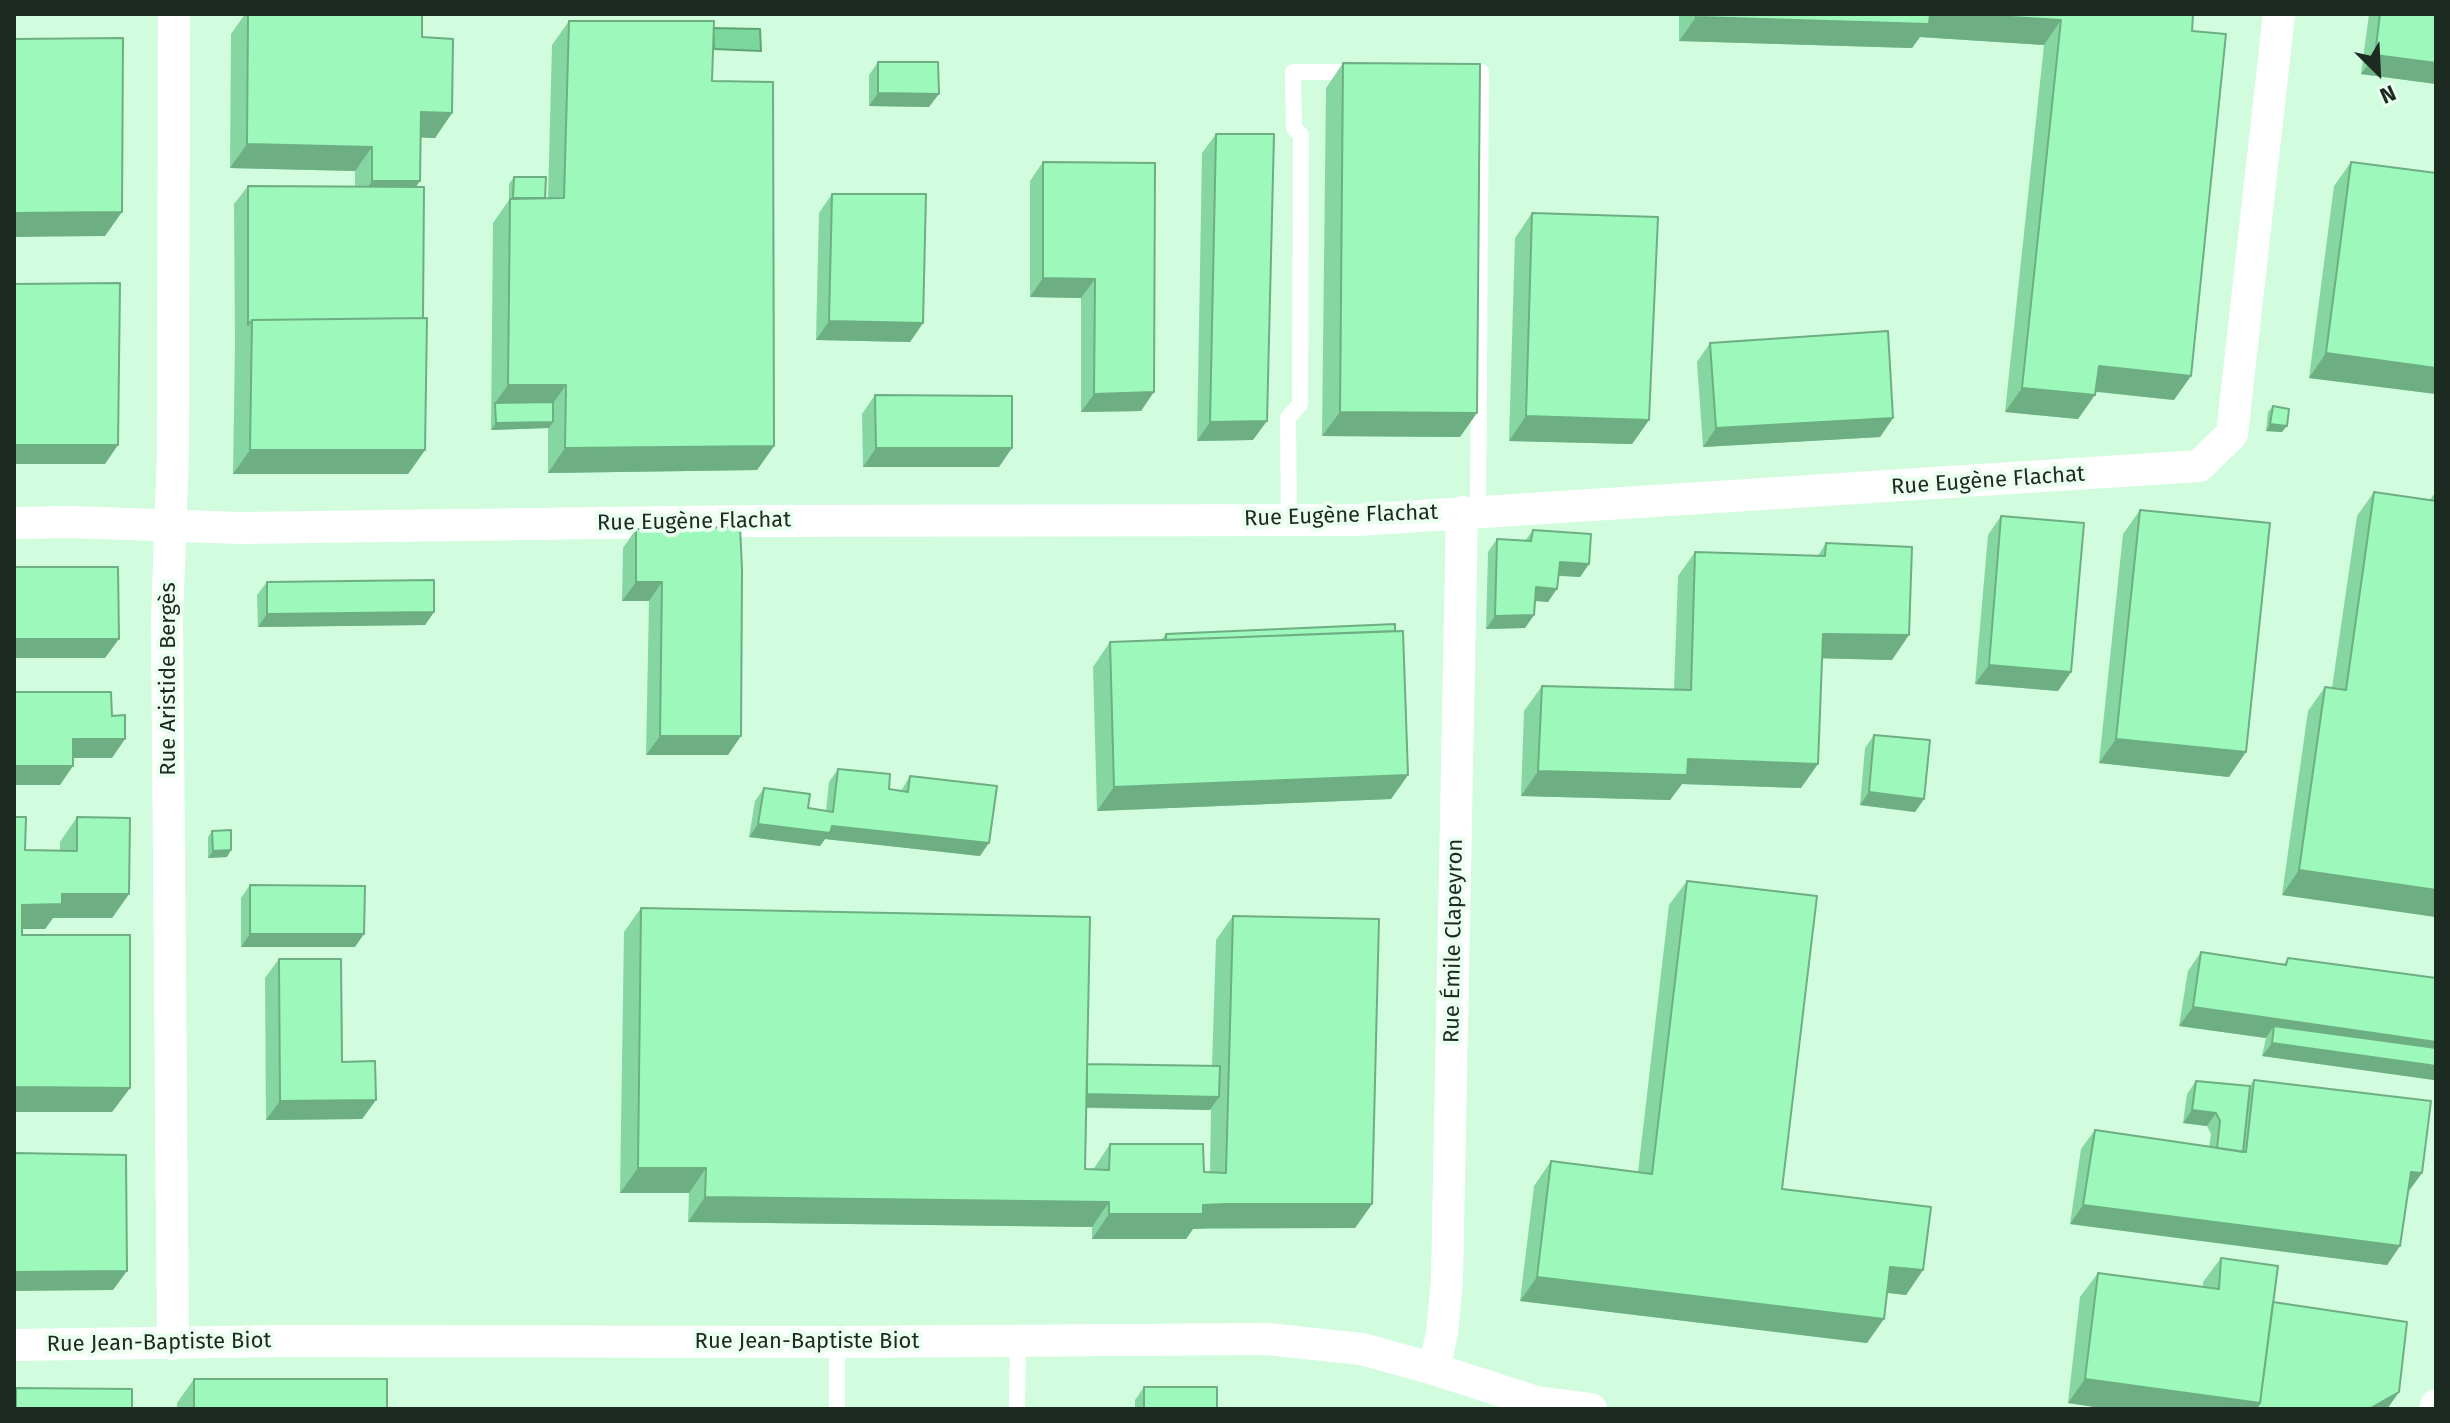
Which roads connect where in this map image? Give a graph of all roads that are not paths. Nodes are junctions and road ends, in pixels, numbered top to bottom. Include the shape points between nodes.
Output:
1 (174, 14) edge
2 (2279, 14) edge
3 (1371, 72) edge
4 (1449, 72) edge
5 (1470, 512) junction
6 (1289, 520) junction
7 (14, 523) edge
8 (172, 525) junction
9 (1018, 1341) junction
10 (837, 1342) junction
11 (173, 1344) junction
12 (14, 1345) edge
13 (1434, 1369) junction
14 (837, 1409) edge
15 (1017, 1409) edge
16 (1591, 1409) edge

1 - 8 street, Rue Aristide Bergès
2 - 5 street, Rue Eugène Flachat via 2232,434 2199,466
3 - 6 lane via 1293,72 1294,128 1301,135 1300,404 1288,418
4 - 5 lane via 1481,72
5 - 6 street, Rue Eugène Flachat
5 - 13 street, Rue Émile Clapeyron via 1447,1280
6 - 8 street, Rue Eugène Flachat
7 - 8 street, Rue Eugène Flachat
8 - 11 street, Rue Aristide Bergès via 167,619
9 - 10 street, Rue Jean-Baptiste Biot
9 - 13 street, Rue Jean-Baptiste Biot via 1267,1339 1362,1349
9 - 15 lane
10 - 11 street, Rue Jean-Baptiste Biot
10 - 14 lane
11 - 12 street, Rue Jean-Baptiste Biot
13 - 16 street, Rue Jean-Baptiste Biot via 1536,1402

